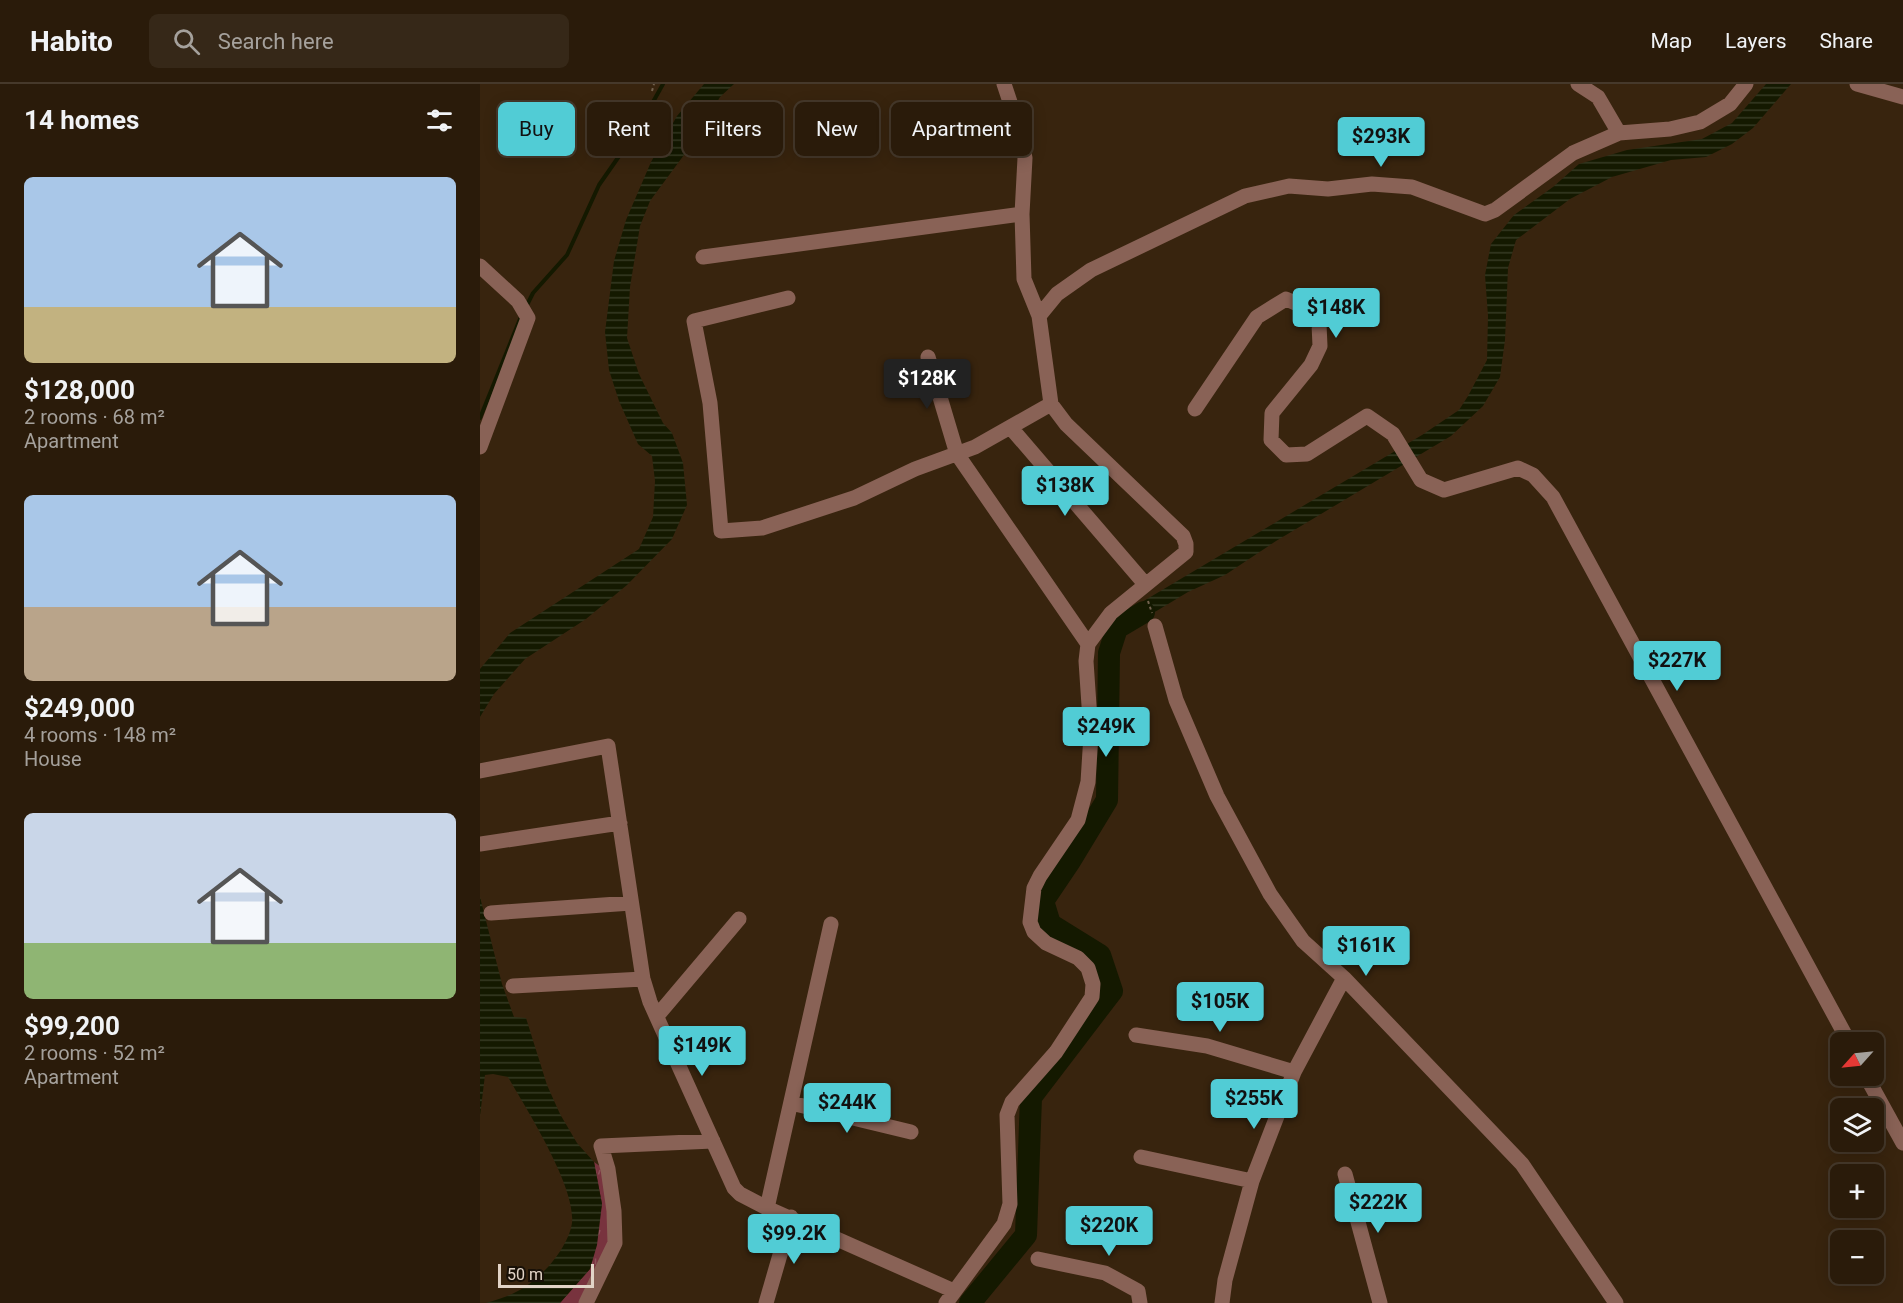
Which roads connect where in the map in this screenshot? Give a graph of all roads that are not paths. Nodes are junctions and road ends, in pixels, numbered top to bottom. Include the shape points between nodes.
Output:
1 (1004, 84) edge
2 (1578, 84) edge
3 (1857, 84) edge
4 (1743, 85) edge
5 (1903, 97) edge
6 (1619, 133) junction
7 (1022, 214) junction
8 (703, 257) dead end
9 (480, 266) edge
10 (788, 298) dead end
11 (1038, 316) junction
12 (928, 357) dead end
13 (1050, 404) junction
14 (1195, 408) dead end
15 (1011, 428) junction
16 (480, 447) edge
17 (957, 454) junction
18 (1145, 590) junction
19 (1154, 621) road end
20 (1088, 644) junction
21 (480, 771) edge
22 (620, 823) junction
23 (480, 844) edge
24 (631, 903) junction
25 (491, 912) dead end
26 (739, 919) dead end
27 (831, 924) dead end
28 (1344, 978) junction
29 (643, 979) junction
30 (513, 986) dead end
31 (657, 1016) junction
32 (1844, 1032) edge
33 (1137, 1035) dead end
34 (1294, 1072) junction
35 (1872, 1086) edge
36 (791, 1103) junction
37 (911, 1132) dead end
38 (713, 1141) junction
39 (1903, 1143) edge
40 (1141, 1157) dead end
41 (1345, 1174) dead end
42 (1252, 1181) junction
43 (767, 1208) junction
44 (791, 1217) junction
45 (1038, 1259) dead end
46 (950, 1297) edge
47 (586, 1303) edge
48 (766, 1303) edge
49 (1140, 1303) edge
50 (1222, 1303) edge
51 (1380, 1303) edge
52 (1616, 1303) edge

1 - 7 street via 1025,158
2 - 6 street via 1598,97
3 - 5 street
4 - 6 street via 1730,104 1700,122
6 - 11 street via 1573,153 1485,214 1412,187 1289,186 1245,196 1090,270 1057,294
7 - 8 street
7 - 11 street via 1024,279
9 - 16 street via 518,301 528,318
10 - 17 street via 694,321 710,403 721,531 762,528 791,520
11 - 13 street
12 - 17 street
13 - 15 street
13 - 18 street via 1183,536 1186,552
14 - 32 street via 1257,317 1286,299 1302,306 1319,324 1320,346 1311,365 1272,413 1271,441 1286,456 1307,454 1366,416 1393,434 1421,480 1444,490 1518,468 1533,475 1553,497
15 - 17 street
15 - 18 street
17 - 20 street
18 - 20 street via 1111,613
19 - 28 street via 1176,700 1217,796 1259,875 1303,941
20 - 46 street via 1088,783 1078,819 1034,888 1030,922 1046,943 1078,958 1088,968 1092,997 1056,1052 1012,1102 1007,1115 1010,1204 1004,1224
21 - 22 street via 608,746
22 - 23 street
22 - 24 street
24 - 25 street
24 - 29 street
26 - 31 street
27 - 36 street
28 - 34 street
28 - 52 street via 1522,1164
29 - 30 street
29 - 31 street
31 - 38 street
33 - 34 street via 1207,1046
34 - 42 street
35 - 39 street
36 - 37 street
36 - 43 street
38 - 43 street via 734,1188
38 - 47 street via 601,1146 610,1179 615,1243
40 - 42 street
41 - 51 street
42 - 50 street
43 - 44 street
44 - 46 street
44 - 48 street
45 - 49 street via 1105,1273 1138,1291

